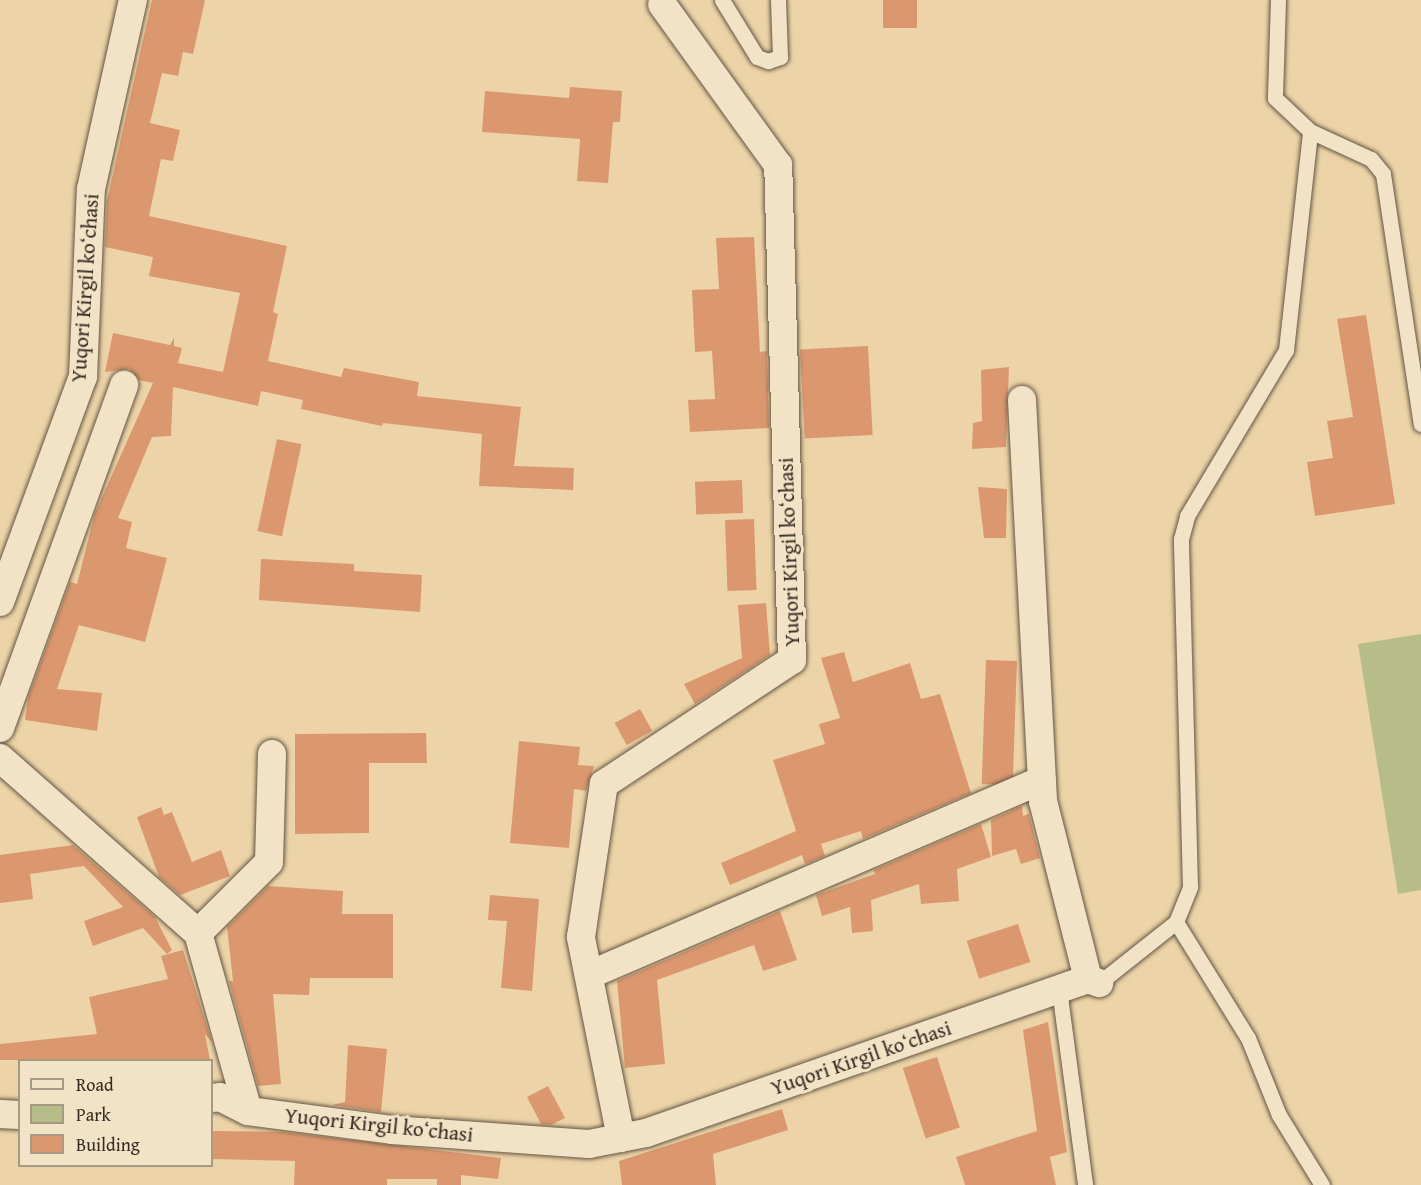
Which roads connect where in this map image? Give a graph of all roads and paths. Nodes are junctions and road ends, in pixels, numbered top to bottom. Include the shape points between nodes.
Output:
1 (133, 0) edge
2 (722, 0) edge
3 (778, 0) edge
4 (1278, 0) edge
5 (662, 4) dead end
6 (1310, 131) junction
7 (124, 385) dead end
8 (1022, 400) dead end
9 (1421, 424) edge
10 (0, 602) edge
11 (0, 728) edge
12 (272, 754) dead end
13 (0, 758) edge
14 (1042, 780) junction
15 (1176, 922) junction
16 (198, 933) junction
17 (589, 975) junction
18 (1094, 981) junction
19 (1059, 989) junction
20 (213, 1098) edge
21 (248, 1111) junction
22 (0, 1114) edge
23 (18, 1115) edge
24 (621, 1138) junction
25 (1086, 1185) edge
26 (1322, 1185) edge

1 - 10 street, Yuqori Kirgil koʻchasi via 91,189 83,377
2 - 3 lane via 757,57 768,61 780,57
4 - 6 lane via 1275,98
5 - 17 street, Yuqori Kirgil koʻchasi via 778,165 792,660 604,784 581,937
6 - 9 lane via 1371,159 1383,174
6 - 15 lane via 1286,350 1187,516 1180,539 1190,887
7 - 11 street
8 - 14 street
12 - 16 street via 269,862
13 - 16 street
14 - 17 street
14 - 18 street via 1043,801
15 - 18 lane
15 - 26 lane via 1248,1038 1279,1115
16 - 21 street
17 - 24 street, Yuqori Kirgil koʻchasi
18 - 19 street, Yuqori Kirgil koʻchasi
19 - 24 street, Yuqori Kirgil koʻchasi via 646,1133
19 - 25 lane
20 - 21 street, Yuqori Kirgil koʻchasi via 220,1097
21 - 24 street, Yuqori Kirgil koʻchasi via 392,1130 589,1143
22 - 23 street

